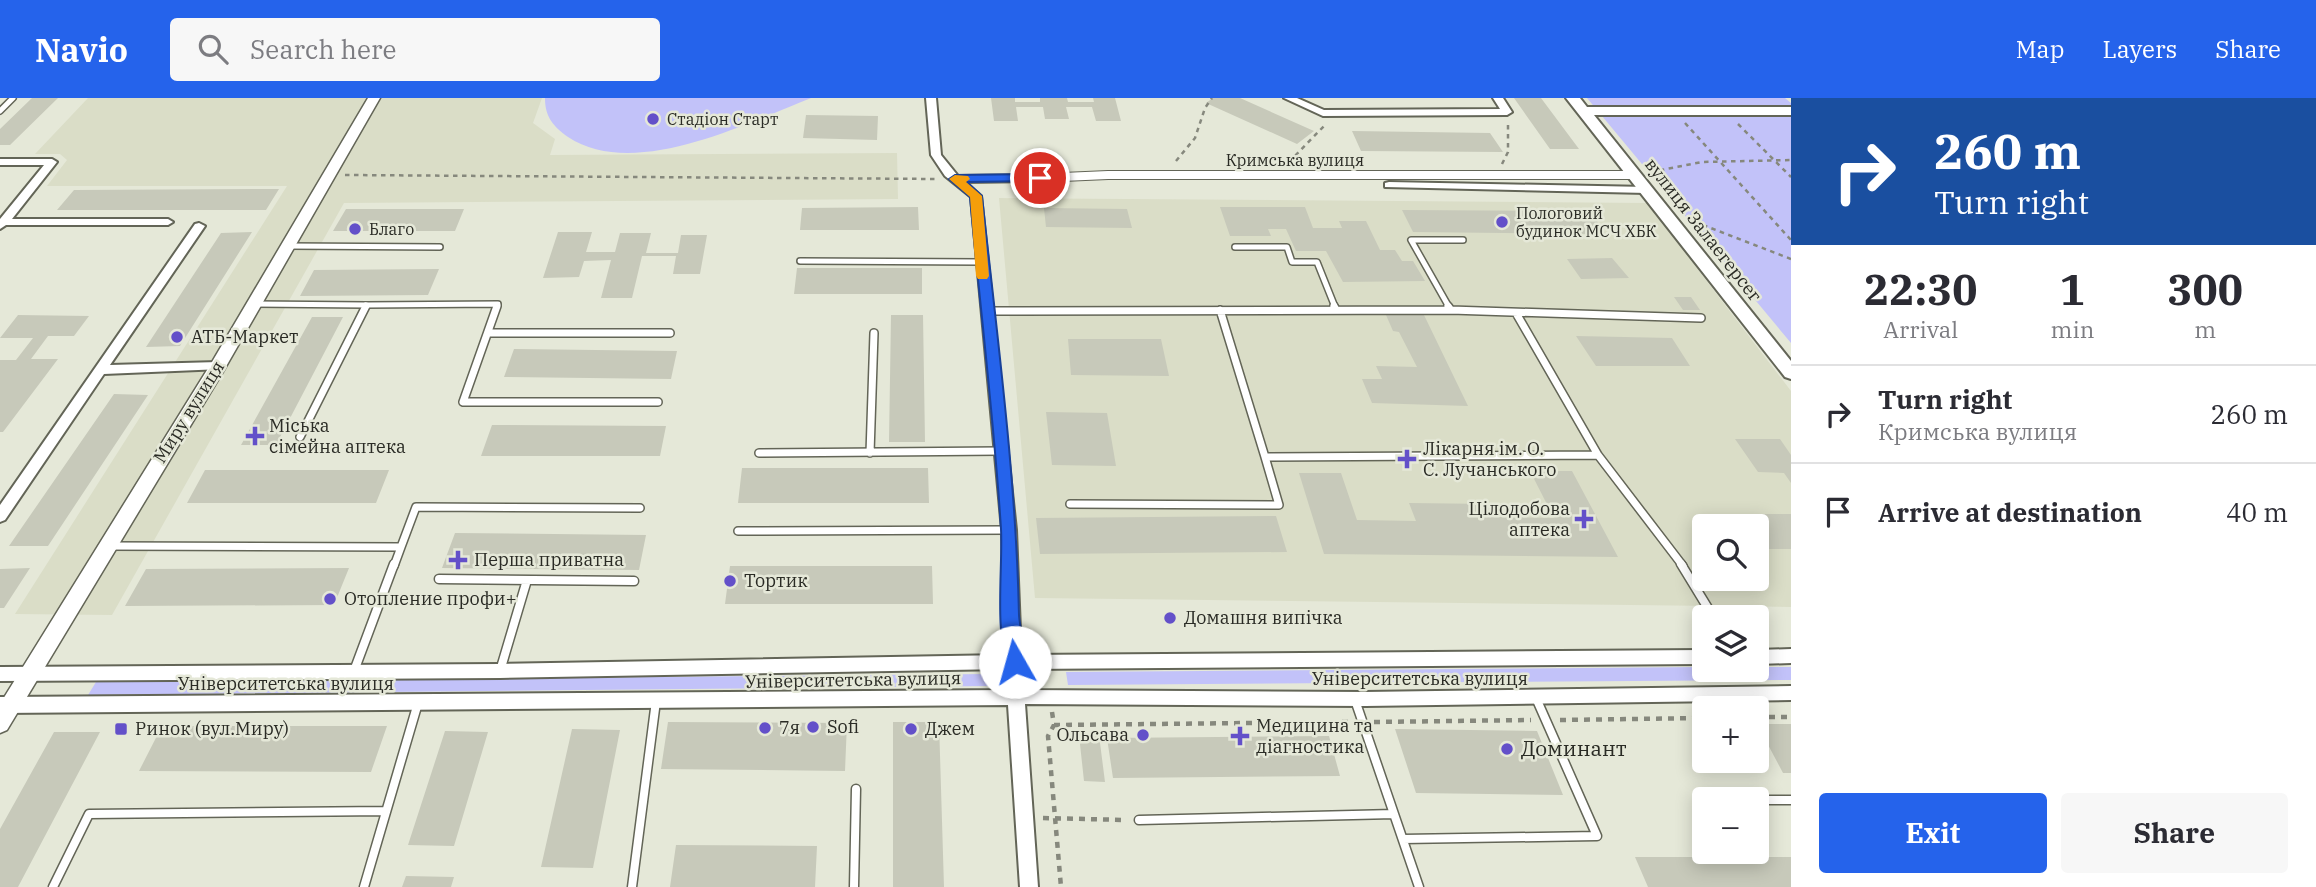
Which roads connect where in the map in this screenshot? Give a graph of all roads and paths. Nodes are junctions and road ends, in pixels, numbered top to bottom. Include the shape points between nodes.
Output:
1 (13, 98) edge
2 (374, 98) edge
3 (931, 98) edge
4 (1212, 98) edge
5 (1289, 98) edge
6 (1498, 98) edge
7 (1573, 98) edge
8 (0, 111) edge
9 (1584, 111) junction
10 (1791, 111) edge
11 (1507, 112) junction
12 (1336, 113) junction
13 (1730, 117) dead end
14 (1689, 118) dead end
15 (1791, 160) edge
16 (1775, 161) junction
17 (0, 162) edge
18 (1720, 162) junction
19 (1497, 174) junction
20 (329, 175) junction
21 (1635, 175) junction
22 (1160, 176) junction
23 (1275, 176) junction
24 (1791, 177) edge
25 (1040, 178) joint
26 (955, 179) junction
27 (1389, 185) dead end
28 (1647, 190) junction
29 (168, 222) dead end
30 (1, 224) edge
31 (1703, 225) dead end
32 (199, 226) dead end
33 (1463, 240) dead end
34 (1791, 240) edge
35 (288, 246) junction
36 (440, 247) dead end
37 (1235, 247) dead end
38 (1791, 260) edge
39 (800, 261) dead end
40 (981, 262) junction
41 (254, 304) junction
42 (366, 305) junction
43 (1220, 310) junction
44 (1336, 310) junction
45 (1451, 310) junction
46 (986, 311) junction
47 (1516, 313) junction
48 (1701, 318) dead end
49 (874, 332) dead end
50 (488, 333) junction
51 (670, 333) dead end
52 (218, 366) junction
53 (100, 370) junction
54 (1791, 373) edge
55 (659, 402) dead end
56 (300, 437) dead end
57 (1001, 451) junction
58 (759, 453) dead end
59 (870, 453) junction
60 (1598, 455) junction
61 (1265, 457) junction
62 (1070, 504) dead end
63 (640, 508) dead end
64 (0, 516) edge
65 (1009, 530) junction
66 (737, 531) dead end
67 (107, 546) junction
68 (401, 547) junction
69 (439, 579) dead end
70 (527, 580) junction
71 (634, 581) dead end
72 (1707, 605) edge
73 (1791, 656) edge
74 (1692, 657) edge
75 (1769, 657) edge
76 (1015, 662) junction
77 (500, 671) junction
78 (354, 672) junction
79 (0, 674) edge
80 (29, 674) junction
81 (1791, 693) edge
82 (1018, 697) junction
83 (1536, 697) junction
84 (1355, 699) junction
85 (656, 701) junction
86 (418, 702) junction
87 (3, 711) edge
88 (1769, 717) edge
89 (1791, 717) edge
90 (1692, 718) edge
91 (1546, 720) junction
92 (1362, 722) junction
93 (856, 789) dead end
94 (1769, 800) edge
95 (1791, 800) edge
96 (386, 811) junction
97 (1394, 814) junction
98 (1025, 817) junction
99 (1055, 818) junction
100 (1139, 820) joint
101 (1403, 839) junction
102 (53, 887) edge
103 (364, 887) edge
104 (632, 887) edge
105 (855, 887) edge
106 (1029, 887) edge
107 (1061, 887) edge
108 (1419, 887) edge

1 - 8 lane
2 - 20 street, Миру вулиця
3 - 26 street via 936,155
4 - 22 path via 1184,154
5 - 12 street via 1323,113
6 - 11 street
7 - 9 main road, вулиця Залаегерсег
9 - 10 main road
9 - 21 main road, вулиця Залаегерсег
11 - 12 street
11 - 19 path via 1508,152
12 - 23 path
13 - 16 path
14 - 18 path via 1681,118
15 - 16 path
16 - 18 path
16 - 24 path
17 - 30 street via 52,162
18 - 21 path
18 - 34 path
19 - 21 street, Кримська вулиця
19 - 23 street, Кримська вулиця
20 - 26 path
20 - 35 street, Миру вулиця
21 - 28 main road, вулиця Залаегерсег
22 - 23 street, Кримська вулиця
22 - 25 street, Кримська вулиця
25 - 26 street, Кримська вулиця
26 - 40 street via 976,196
27 - 28 street
28 - 54 main road, вулиця Залаегерсег
29 - 30 street
31 - 38 path
32 - 53 street
33 - 45 lane via 1411,240
35 - 36 lane
35 - 41 street, Миру вулиця
37 - 44 lane via 1287,247 1292,262 1317,262
39 - 40 lane
40 - 46 street
41 - 42 lane
41 - 52 street, Миру вулиця
42 - 50 lane via 498,304
42 - 56 lane
43 - 44 lane
43 - 46 lane
43 - 61 lane
44 - 45 lane
45 - 47 lane
46 - 57 street
47 - 48 lane
47 - 60 lane
49 - 59 lane
50 - 51 lane
50 - 55 lane via 463,402
52 - 53 street
52 - 67 street, Миру вулиця
53 - 64 street
57 - 59 lane
57 - 65 street
58 - 59 lane
60 - 61 lane
60 - 72 lane via 1690,576
61 - 62 lane via 1279,505
63 - 68 lane via 416,507
65 - 66 lane
65 - 76 street
67 - 68 lane
67 - 80 street, Миру вулиця
68 - 78 lane
69 - 70 lane
70 - 71 lane
70 - 77 lane
73 - 75 street
74 - 76 street, Університетська вулиця
76 - 77 street, Університетська вулиця
76 - 82 street
77 - 78 street, Університетська вулиця
78 - 80 street, Університетська вулиця
79 - 80 street, Університетська вулиця
80 - 87 street, Миру вулиця
81 - 83 street, Університетська вулиця
82 - 84 street, Університетська вулиця
82 - 85 street, Університетська вулиця
82 - 98 street
83 - 84 street, Університетська вулиця
83 - 91 lane
84 - 92 lane
85 - 86 street, Університетська вулиця
85 - 104 lane
86 - 87 street, Університетська вулиця
86 - 96 lane
88 - 89 path
90 - 91 path
91 - 92 path
91 - 101 lane via 1597,836
92 - 97 lane
92 - 99 path via 1054,725 1048,736
93 - 105 lane
94 - 95 lane
96 - 102 lane via 89,814
96 - 103 lane
97 - 100 lane
97 - 101 lane
98 - 99 path
98 - 106 street
99 - 100 path
99 - 107 path
101 - 108 lane

